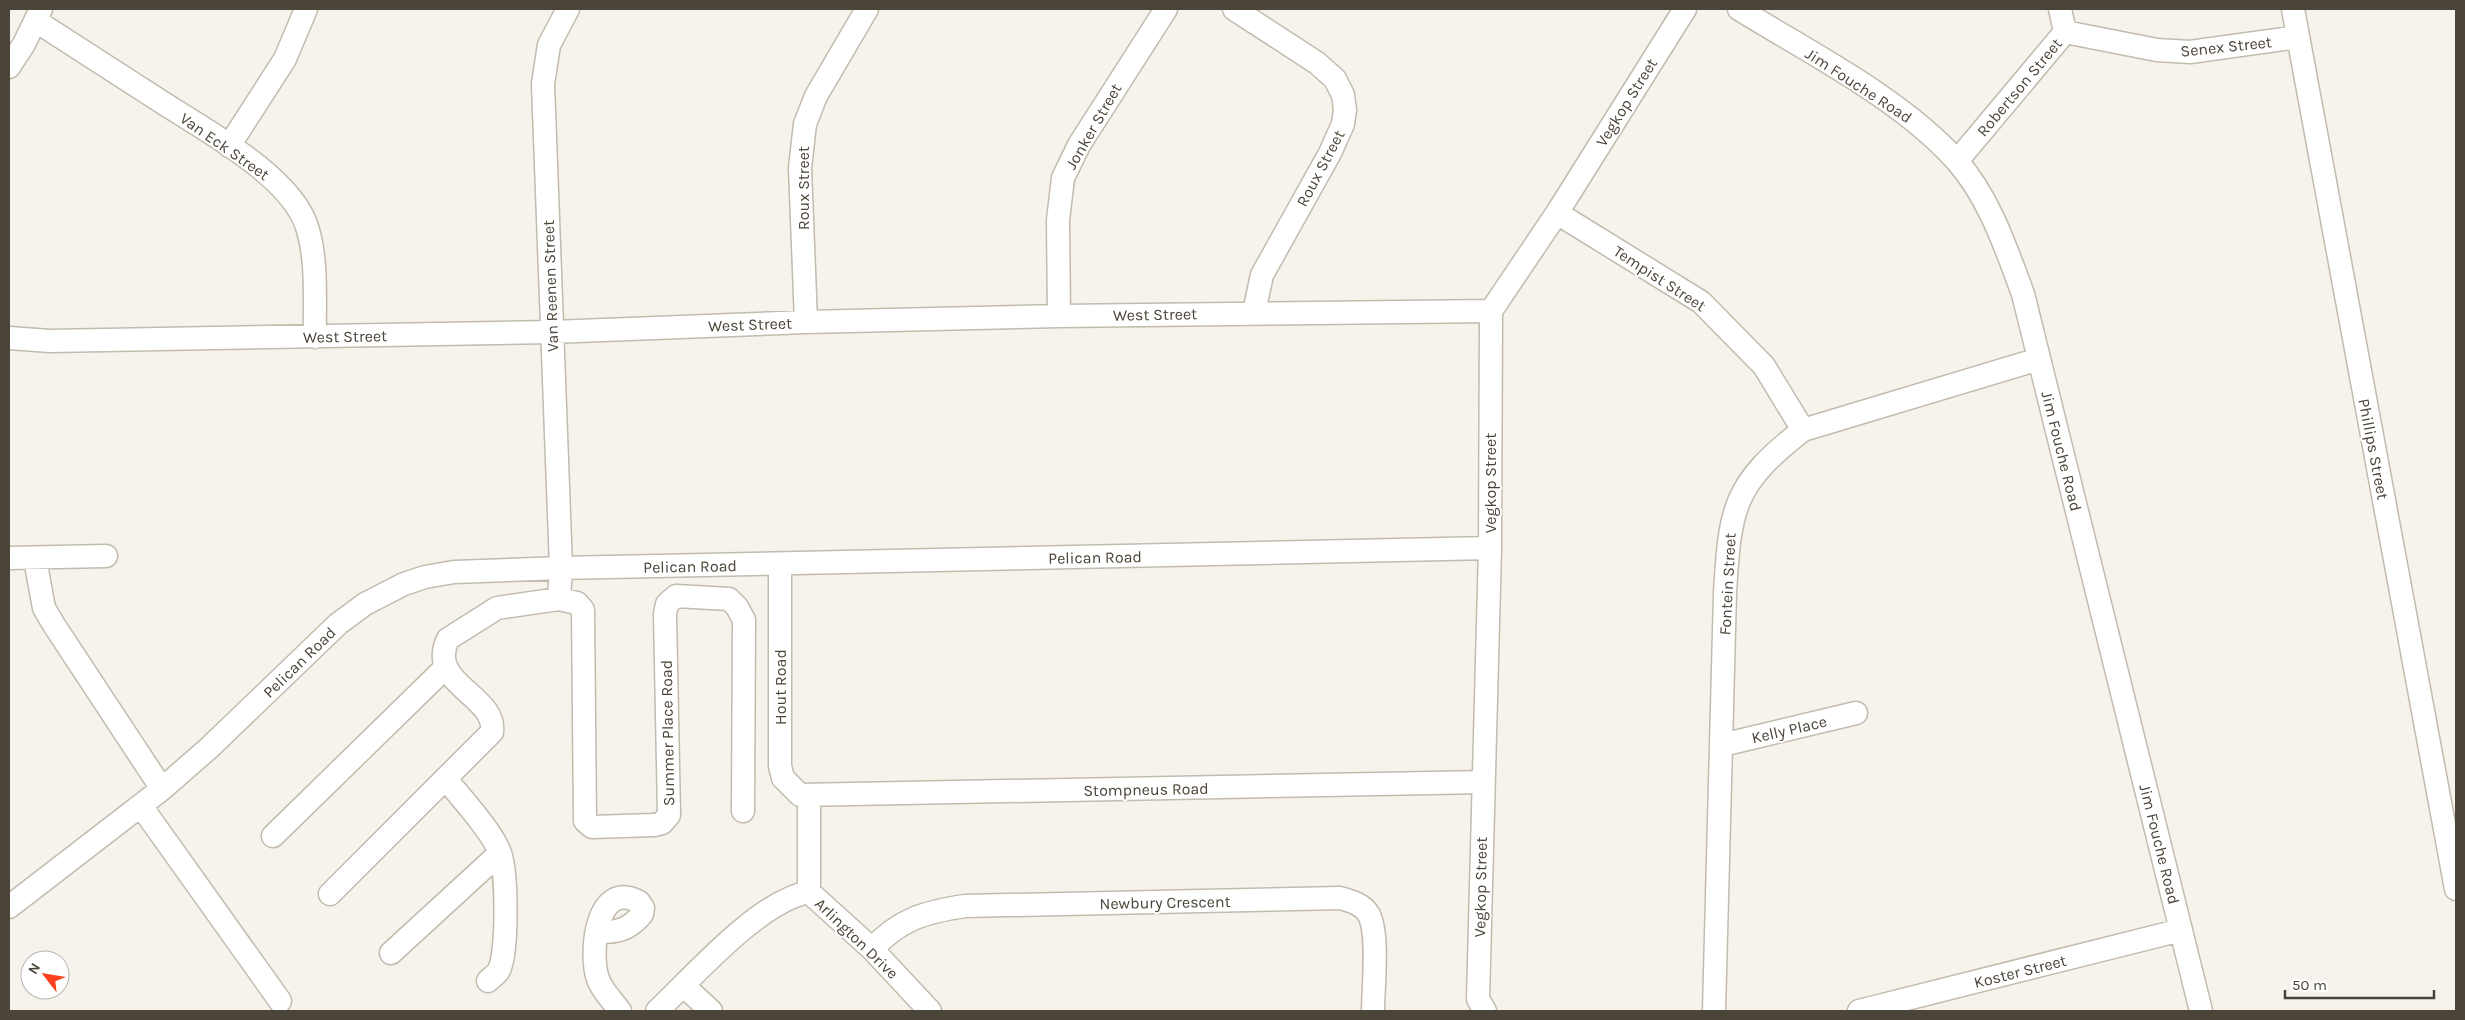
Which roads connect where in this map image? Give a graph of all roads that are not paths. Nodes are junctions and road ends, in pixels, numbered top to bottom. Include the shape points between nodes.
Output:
1 (306, 9) edge
2 (568, 9) edge
3 (867, 9) edge
4 (1166, 9) edge
5 (1234, 9) edge
6 (1685, 9) edge
7 (1739, 9) edge
8 (2060, 9) edge
9 (2293, 9) edge
10 (38, 15) edge
11 (2065, 32) junction
12 (2298, 38) junction
13 (9, 67) edge
14 (229, 146) junction
15 (1956, 161) junction
16 (1557, 213) junction
17 (1491, 311) junction
18 (1254, 312) junction
19 (1059, 316) junction
20 (806, 322) junction
21 (552, 332) junction
22 (315, 337) junction
23 (9, 338) edge
24 (2039, 360) junction
25 (1803, 430) junction
26 (1490, 548) junction
27 (106, 556) dead end
28 (9, 558) edge
29 (35, 559) junction
30 (780, 564) junction
31 (561, 568) junction
32 (558, 599) junction
33 (446, 667) junction
34 (1856, 713) dead end
35 (1722, 745) junction
36 (446, 779) junction
37 (1483, 782) junction
38 (162, 789) junction
39 (809, 796) junction
40 (141, 806) junction
41 (743, 812) dead end
42 (273, 836) dead end
43 (500, 853) junction
44 (2456, 889) edge
45 (808, 892) junction
46 (330, 894) dead end
47 (9, 907) edge
48 (2181, 930) junction
49 (598, 931) dead end
50 (872, 949) junction
51 (391, 953) dead end
52 (488, 981) dead end
53 (684, 986) junction
54 (280, 1001) dead end
55 (1929, 1003) edge
56 (620, 1011) edge
57 (657, 1011) edge
58 (711, 1011) edge
59 (928, 1011) edge
60 (1373, 1011) edge
61 (1485, 1011) edge
62 (1714, 1011) edge
63 (1859, 1011) edge
64 (2201, 1011) edge

1 - 14 street via 285,60
2 - 21 street, Van Reenen Street via 548,45 543,84
3 - 20 street, Roux Street via 816,96 805,124 800,168
4 - 19 street, Jonker Street via 1079,145 1063,178 1058,220
5 - 18 street, Roux Street via 1317,63 1335,79 1343,95 1345,110 1343,124 1330,153 1265,268
6 - 16 street, Vegkop Street
7 - 15 street, Jim Fouche Road via 1900,109
8 - 11 street, Robertson Street
9 - 12 street, Phillips Street
10 - 13 street
10 - 14 street, Van Eck Street
11 - 12 street, Senex Street via 2157,50 2190,52
11 - 15 street, Robertson Street
12 - 44 street, Phillips Street
14 - 22 street, Van Eck Street via 287,193 307,226 312,251
15 - 24 street, Jim Fouche Road via 1999,231 2023,294
16 - 17 street, Vegkop Street
16 - 25 street, Tempist Street via 1701,302 1764,366
17 - 18 street, West Street
17 - 26 street, Vegkop Street
18 - 19 street, West Street
19 - 20 street, West Street
20 - 21 street, West Street
21 - 22 street, West Street
21 - 31 street, Van Reenen Street
22 - 23 street, West Street via 50,342
24 - 25 street, Fontein Street
24 - 48 street, Jim Fouche Road
25 - 35 street, Fontein Street via 1760,468 1747,484 1735,508 1729,533 1725,593
26 - 30 street, Pelican Road
26 - 37 street, Vegkop Street
27 - 29 street
28 - 29 street
29 - 38 street via 42,598 54,625
30 - 31 street, Pelican Road
30 - 39 street, Hout Road via 780,766 788,785
31 - 32 street
31 - 38 street, Pelican Road via 454,572 425,577 387,591 338,624 210,748
32 - 33 street, Summer Place Road via 497,608 448,639 444,656
32 - 41 street, Summer Place Road via 577,603 583,610 585,821 592,827 654,825 662,823 669,815 667,604 676,596 729,599 737,607 744,620
33 - 36 street via 486,710 493,725 492,732
33 - 42 street
34 - 35 street, Kelly Place
35 - 62 street, Fontein Street
36 - 43 street
36 - 46 street
37 - 39 street, Stompneus Road
37 - 61 street, Vegkop Street via 1478,999
38 - 40 street, Pelican Road
39 - 45 street, Arlington Drive
40 - 47 street, Pelican Road
40 - 54 street
43 - 51 street
43 - 52 street via 506,887 505,934 499,970
45 - 50 street, Arlington Drive
45 - 53 street via 793,895 754,919
48 - 55 street, Koster Street
48 - 64 street, Jim Fouche Road
49 - 56 street via 595,967 598,980
50 - 59 street, Arlington Drive
50 - 60 street, Newbury Crescent via 888,932 912,918 931,911 965,906 1340,898 1352,901 1369,915 1374,945
53 - 57 street
53 - 58 street
55 - 63 street, Koster Street

